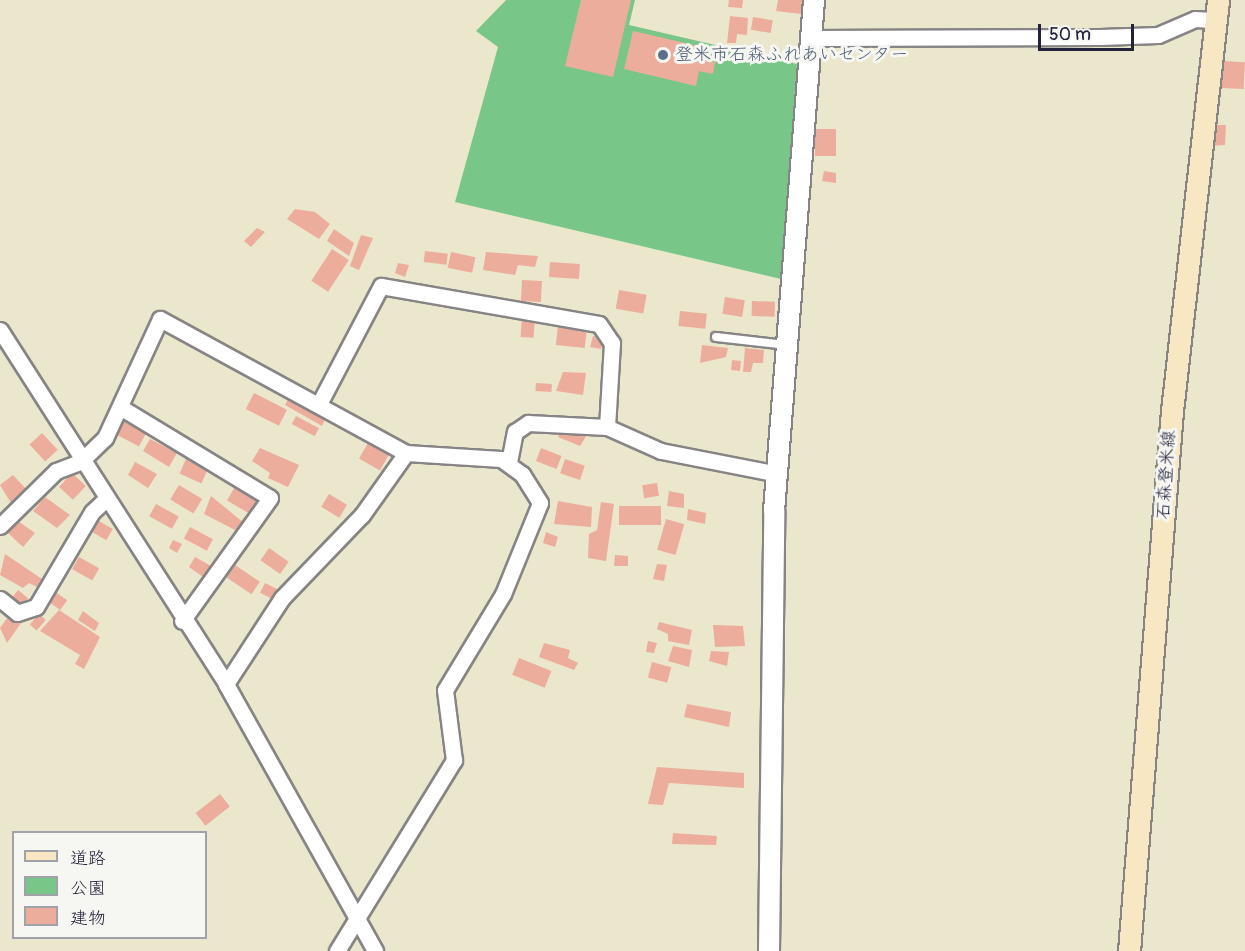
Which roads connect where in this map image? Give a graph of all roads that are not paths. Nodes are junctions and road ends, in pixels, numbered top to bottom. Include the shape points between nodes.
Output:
1 (814, 0) edge
2 (1218, 10) edge
3 (810, 38) junction
4 (0, 330) edge
5 (716, 337) dead end
6 (789, 346) junction
7 (320, 402) junction
8 (120, 407) junction
9 (607, 427) junction
10 (406, 453) junction
11 (80, 462) junction
12 (509, 462) junction
13 (777, 474) junction
14 (106, 499) junction
15 (0, 526) edge
16 (0, 599) edge
17 (182, 621) junction
18 (226, 684) junction
19 (354, 919) junction
20 (337, 951) edge
21 (375, 951) edge
22 (769, 951) edge
23 (1129, 951) edge

1 - 3 street
2 - 3 street via 1158,35
2 - 23 main road, 石森登米線 via 1172,411
3 - 6 street
4 - 11 street
5 - 6 lane
6 - 13 street
7 - 8 street via 160,319
7 - 9 street via 381,286 599,324 612,343
7 - 10 street
8 - 11 street via 105,438
8 - 17 street via 270,498
9 - 12 street via 528,423 515,432
9 - 13 street via 661,451
10 - 12 street
10 - 18 street via 362,516 282,598
11 - 14 street
11 - 15 street via 56,471
12 - 19 street via 540,503 503,594 445,690 454,760 390,871
13 - 22 street via 767,729
14 - 16 street via 92,512 36,607 17,614
14 - 17 street
17 - 18 street
18 - 19 street
19 - 20 street
19 - 21 street

